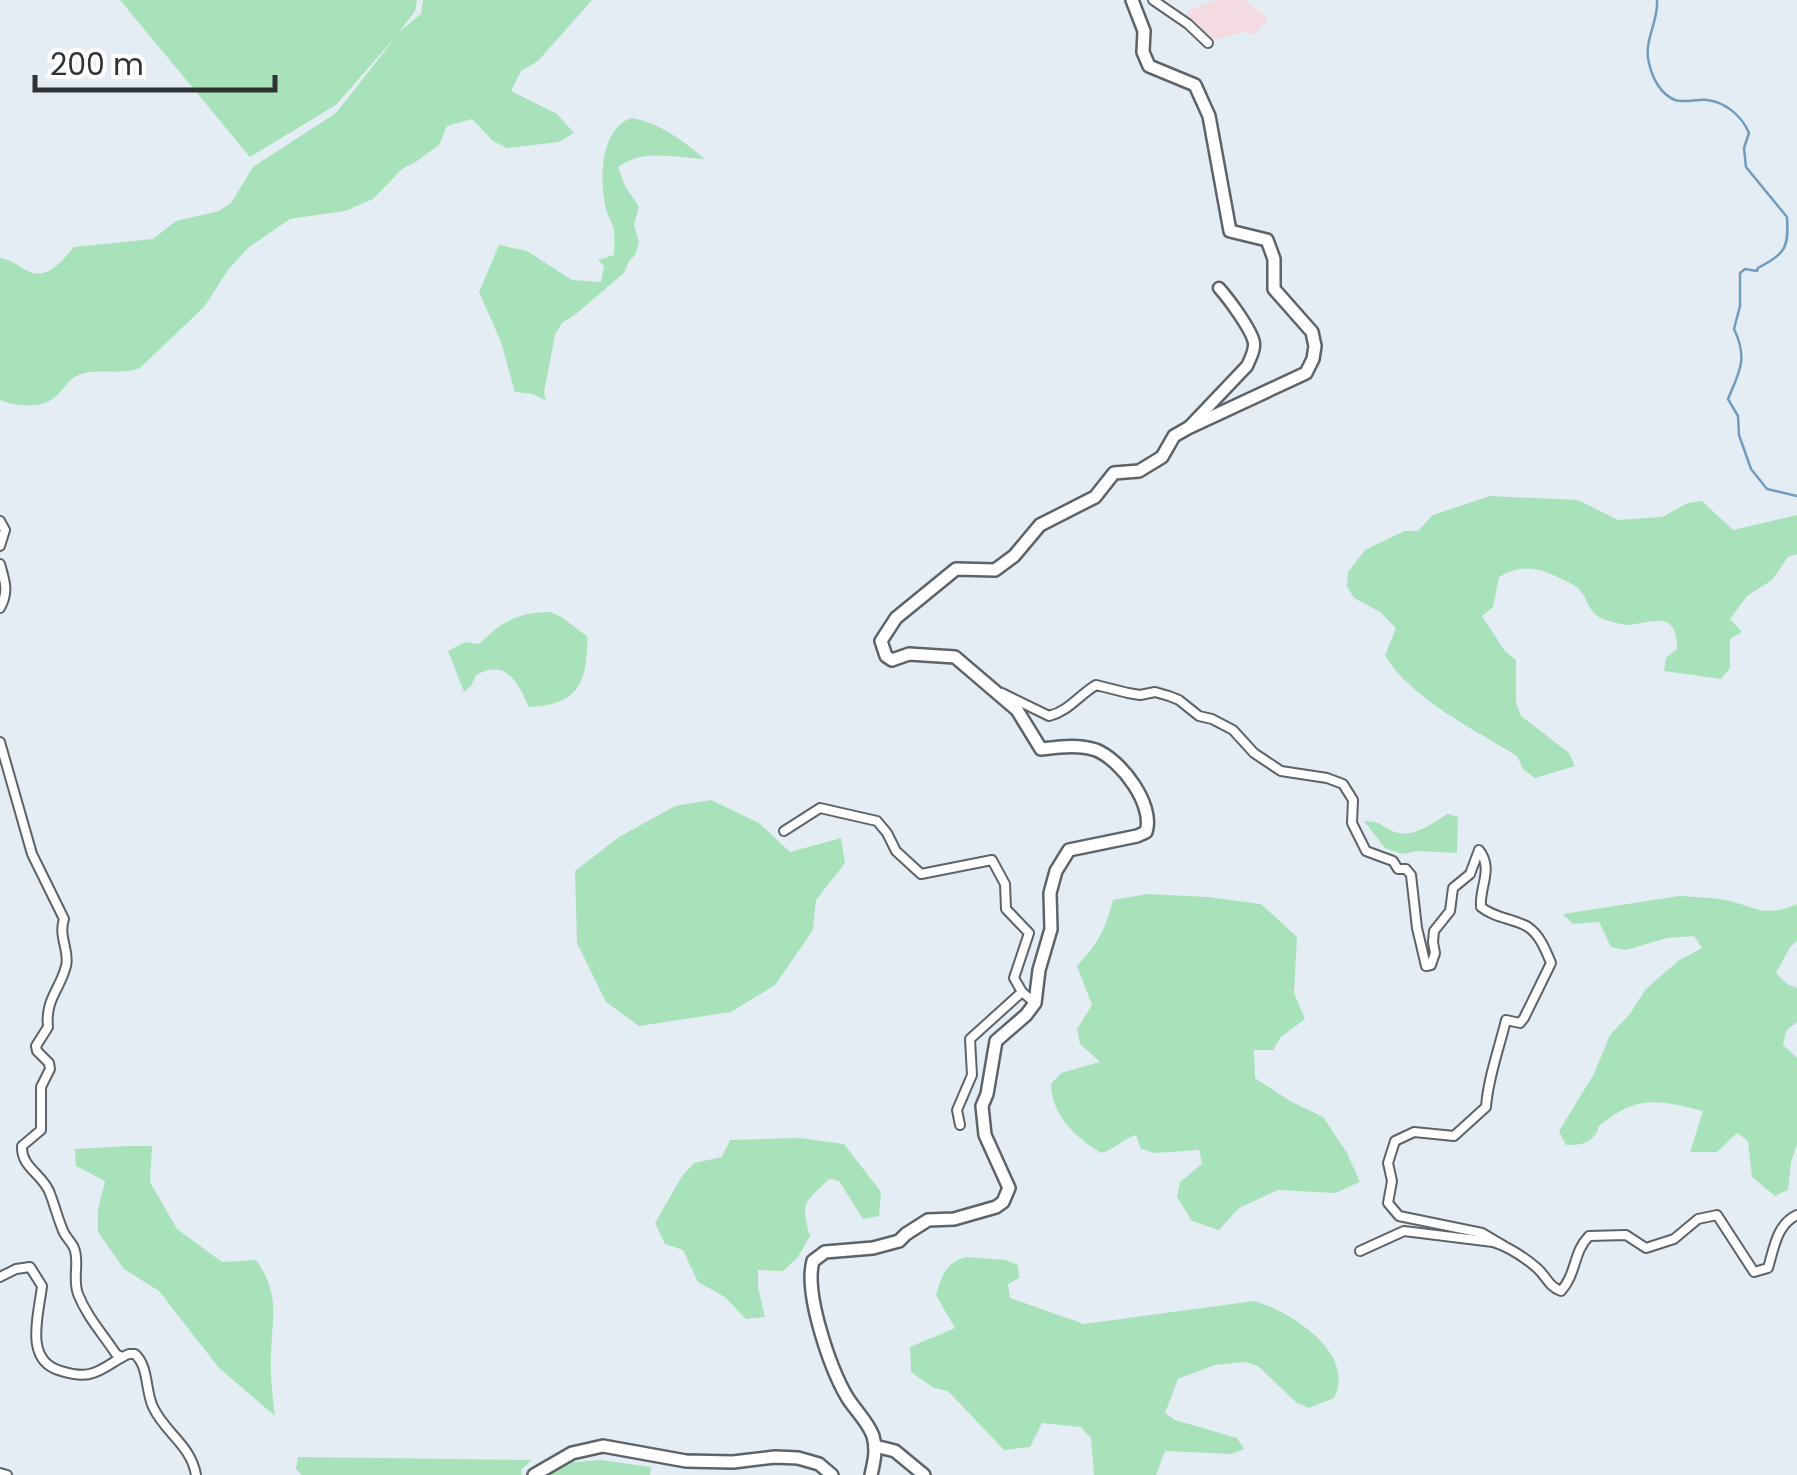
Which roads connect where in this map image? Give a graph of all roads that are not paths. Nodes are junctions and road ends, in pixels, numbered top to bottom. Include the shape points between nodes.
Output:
1 (1132, 0) edge
2 (1153, 0) edge
3 (1208, 43) dead end
4 (1219, 288) dead end
5 (1188, 428) junction
6 (0, 521) edge
7 (0, 546) edge
8 (0, 564) edge
9 (0, 608) edge
10 (993, 690) junction
11 (0, 742) edge
12 (784, 831) dead end
13 (1022, 992) junction
14 (1034, 1003) junction
15 (960, 1126) dead end
16 (1797, 1214) edge
17 (1504, 1246) junction
18 (1360, 1252) dead end
19 (0, 1277) edge
20 (122, 1356) junction
21 (875, 1446) junction
22 (196, 1475) edge
23 (534, 1475) edge
24 (832, 1475) edge
25 (871, 1475) edge
26 (924, 1475) edge

1 - 5 main road via 1148,66 1195,85 1208,116 1230,231 1267,240 1274,289 1312,332 1314,346 1306,373
2 - 3 street
4 - 5 street via 1254,341 1252,354
5 - 10 main road via 1174,436 1162,457 1139,471 1114,473 1095,496 1040,525 995,570 956,569 896,618 881,641 892,660 910,654 955,657
6 - 7 street
8 - 9 street via 7,585
10 - 14 main road via 1017,710 1041,750 1098,751 1120,768 1140,794 1149,822 1137,836 1070,850 1056,871
10 - 17 street via 1050,716 1096,685 1128,694 1156,692 1233,730 1281,771 1343,784 1366,852 1411,875 1426,966 1453,888 1470,874 1480,850 1486,874 1482,907 1529,928 1551,963 1524,1018 1506,1020 1486,1107 1454,1136 1414,1132 1395,1141 1388,1204 1399,1216 1482,1234
11 - 20 street via 32,854 64,919 67,964 36,1046 50,1069 41,1087 40,1130 22,1146 22,1156 44,1180 74,1246 74,1280 88,1316
12 - 13 street via 820,808 876,821 921,874 992,860 1005,884 1006,908 1029,933 1014,978
13 - 14 street
13 - 15 street via 970,1038 972,1075 957,1110
14 - 21 main road via 996,1041 982,1106 985,1135 1009,1188 1003,1202 971,1215 928,1220 900,1241 825,1252 813,1261 810,1284 826,1348
16 - 17 street via 1777,1236 1768,1268 1754,1272 1717,1215 1646,1248 1626,1235 1589,1236 1561,1291
17 - 18 street via 1404,1231
19 - 20 street via 30,1268 42,1286 35,1336 40,1355 54,1369 91,1374
20 - 22 street via 142,1360 151,1404 189,1453
21 - 25 main road
21 - 26 main road via 895,1450
23 - 24 main road via 604,1446 686,1462 798,1458

